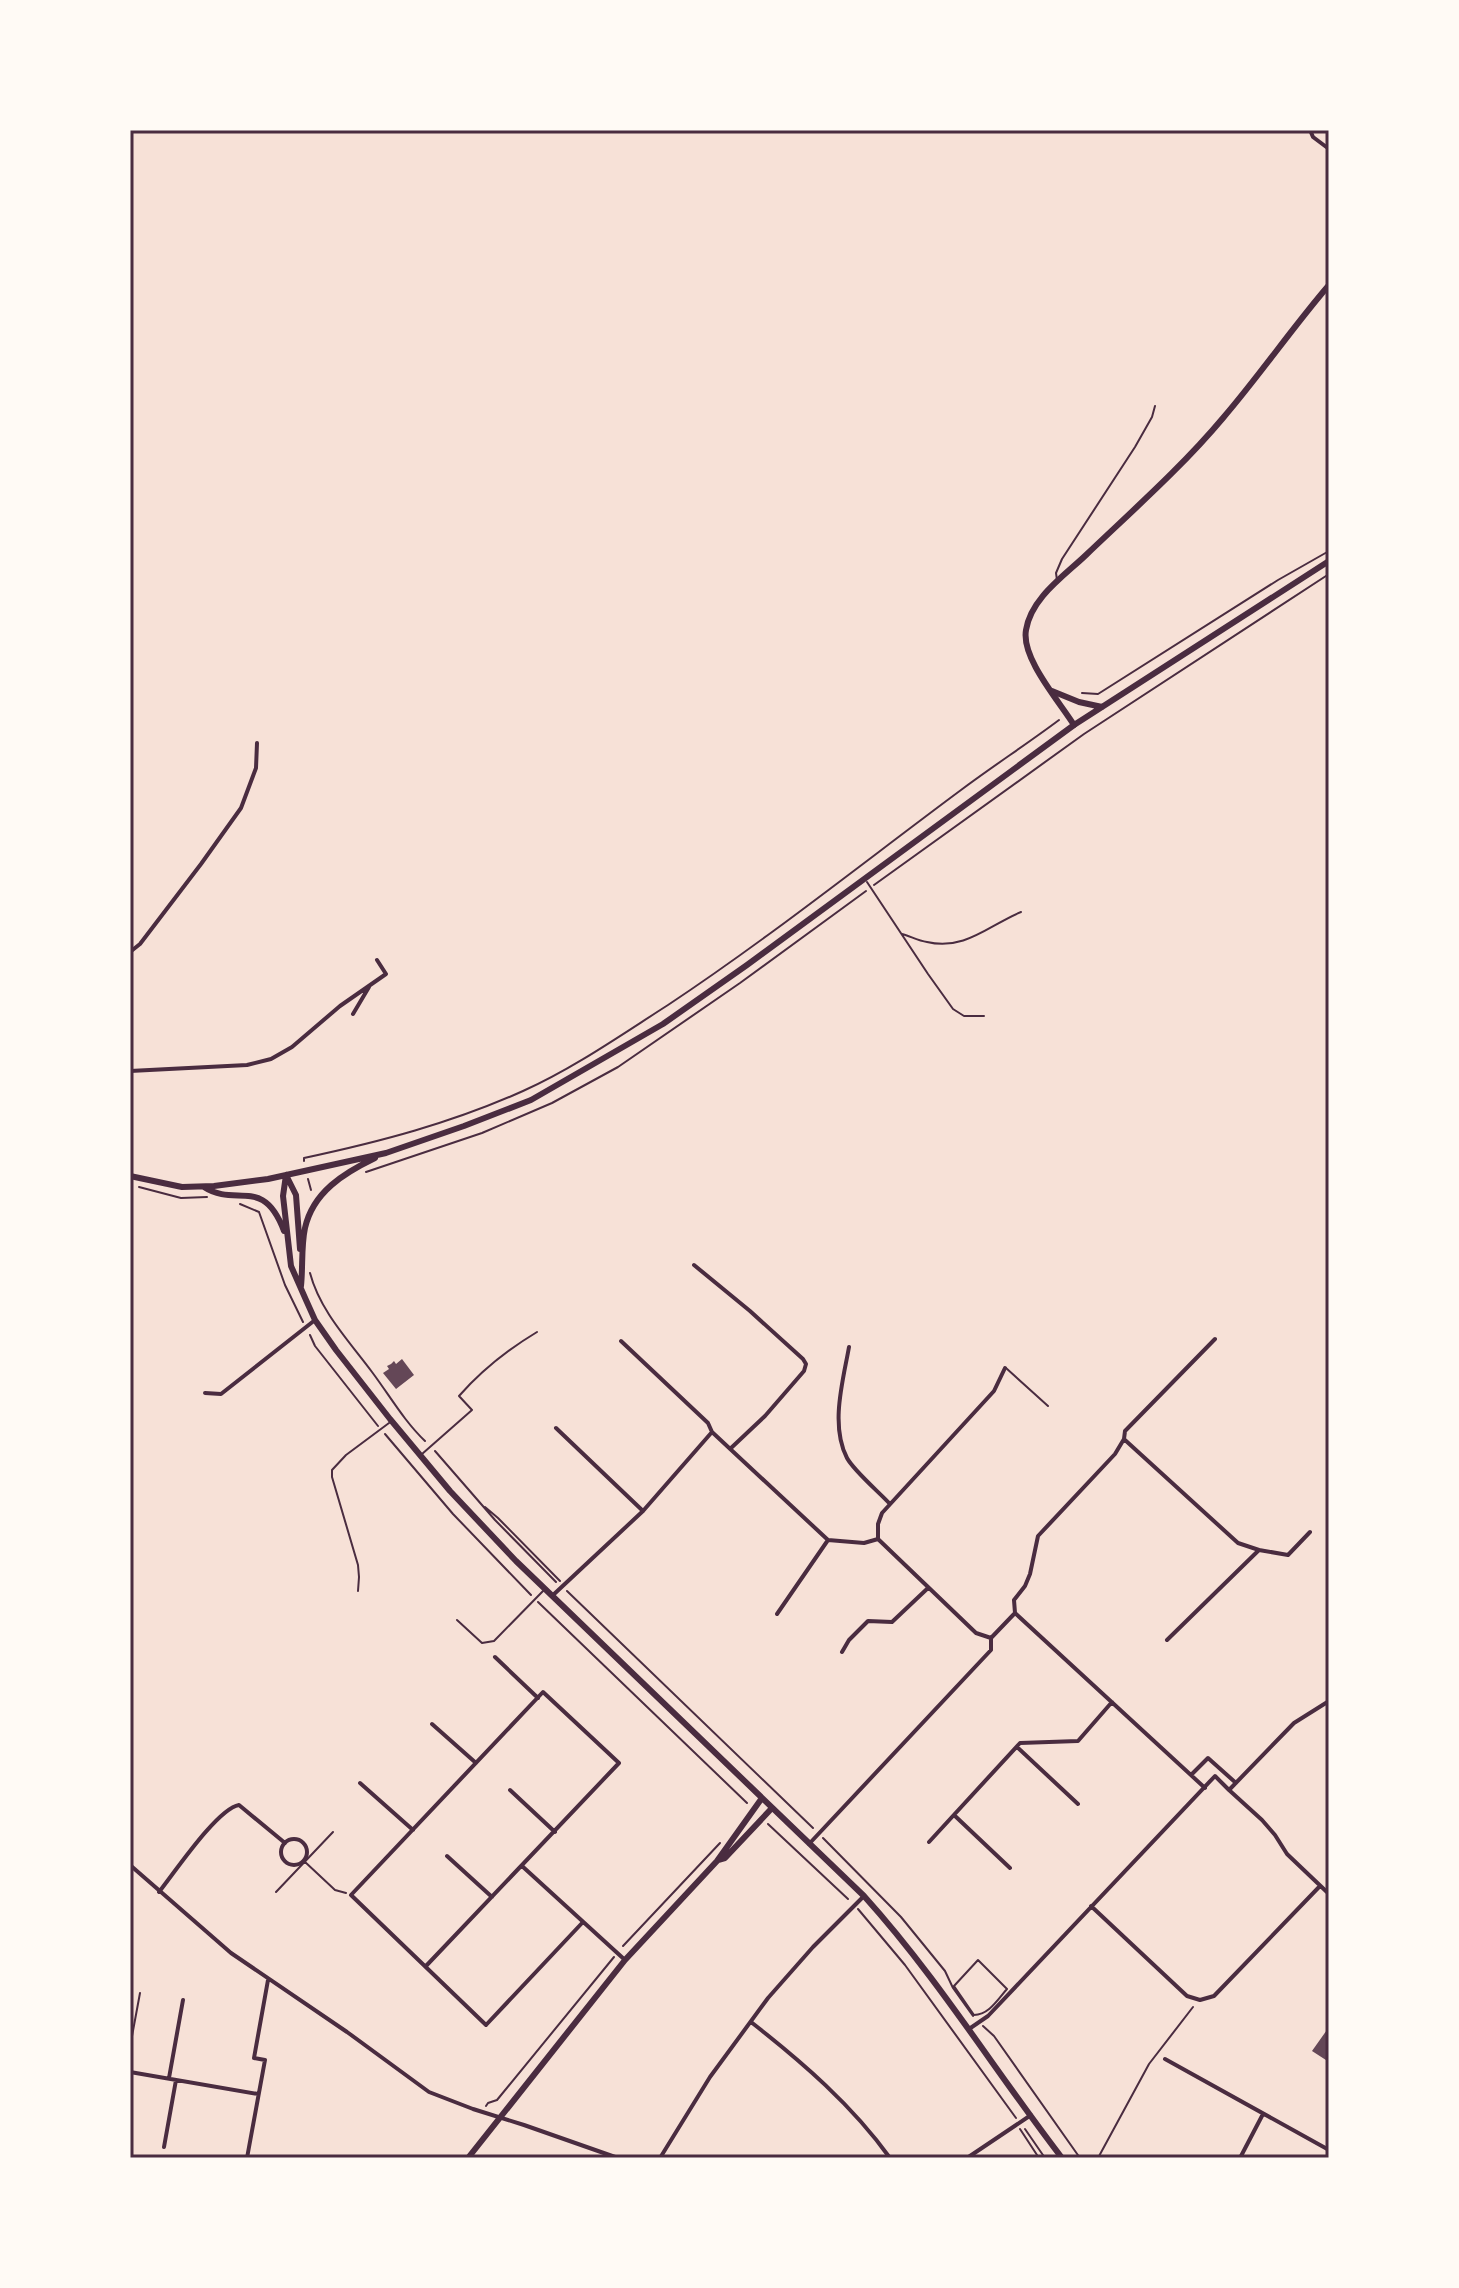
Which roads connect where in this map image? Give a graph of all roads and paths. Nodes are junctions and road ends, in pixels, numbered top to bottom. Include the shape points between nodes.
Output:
1 (1310, 130) edge
2 (1329, 149) edge
3 (1329, 285) edge
4 (1155, 406) dead end
5 (1329, 551) edge
6 (1329, 561) edge
7 (1329, 574) edge
8 (1058, 581) junction
9 (1052, 691) junction
10 (1079, 702) junction
11 (1128, 705) dead end
12 (1102, 707) junction
13 (1067, 715) junction
14 (1074, 725) junction
15 (257, 743) dead end
16 (865, 879) junction
17 (1021, 912) dead end
18 (901, 934) junction
19 (130, 952) edge
20 (377, 960) dead end
21 (370, 985) junction
22 (353, 1014) dead end
23 (984, 1016) dead end
24 (130, 1071) edge
25 (386, 1153) junction
26 (305, 1163) dead end
27 (286, 1175) junction
28 (130, 1176) edge
29 (308, 1179) dead end
30 (204, 1187) junction
31 (311, 1190) dead end
32 (239, 1204) dead end
33 (288, 1239) junction
34 (309, 1265) dead end
35 (694, 1265) dead end
36 (301, 1286) junction
37 (315, 1320) junction
38 (302, 1321) dead end
39 (537, 1332) dead end
40 (309, 1333) dead end
41 (1215, 1339) dead end
42 (621, 1341) dead end
43 (849, 1347) dead end
44 (1005, 1368) joint
45 (335, 1373) dead end
46 (205, 1393) dead end
47 (1048, 1406) dead end
48 (391, 1421) junction
49 (556, 1428) dead end
50 (712, 1432) junction
51 (1124, 1439) junction
52 (430, 1446) junction
53 (730, 1449) junction
54 (420, 1456) junction
55 (890, 1504) junction
56 (643, 1511) junction
57 (1310, 1532) dead end
58 (878, 1539) junction
59 (828, 1540) junction
60 (1259, 1550) junction
61 (558, 1582) dead end
62 (928, 1588) junction
63 (545, 1589) junction
64 (566, 1589) dead end
65 (358, 1591) dead end
66 (552, 1596) junction
67 (1015, 1613) junction
68 (777, 1614) dead end
69 (457, 1620) dead end
70 (991, 1638) junction
71 (1167, 1640) dead end
72 (842, 1652) dead end
73 (495, 1657) dead end
74 (538, 1698) junction
75 (1329, 1701) edge
76 (1112, 1702) junction
77 (432, 1724) dead end
78 (1017, 1747) junction
79 (476, 1763) junction
80 (1192, 1774) junction
81 (360, 1783) dead end
82 (1236, 1783) junction
83 (1205, 1788) junction
84 (510, 1790) dead end
85 (1229, 1790) junction
86 (762, 1798) junction
87 (1078, 1804) dead end
88 (772, 1808) junction
89 (954, 1815) junction
90 (767, 1823) dead end
91 (413, 1830) junction
92 (815, 1830) dead end
93 (333, 1832) dead end
94 (555, 1832) junction
95 (823, 1838) dead end
96 (720, 1842) dead end
97 (929, 1842) dead end
98 (285, 1843) junction
99 (809, 1844) junction
100 (447, 1856) dead end
101 (304, 1861) junction
102 (717, 1861) junction
103 (130, 1865) edge
104 (522, 1866) junction
105 (1010, 1868) dead end
106 (1320, 1886) junction
107 (159, 1892) junction
108 (276, 1892) dead end
109 (1329, 1894) edge
110 (351, 1895) junction
111 (864, 1896) junction
112 (492, 1897) junction
113 (854, 1906) junction
114 (1091, 1906) junction
115 (583, 1922) junction
116 (621, 1949) dead end
117 (613, 1958) dead end
118 (625, 1960) junction
119 (426, 1966) junction
120 (268, 1980) junction
121 (1007, 1989) joint
122 (140, 1993) dead end
123 (183, 2000) dead end
124 (1194, 2005) dead end
125 (972, 2015) dead end
126 (751, 2022) junction
127 (985, 2027) dead end
128 (969, 2029) junction
129 (130, 2047) edge
130 (1165, 2059) dead end
131 (130, 2072) edge
132 (169, 2078) junction
133 (176, 2080) junction
134 (258, 2095) junction
135 (497, 2100) dead end
136 (1263, 2114) junction
137 (1031, 2115) junction
138 (500, 2117) junction
139 (1017, 2119) dead end
140 (164, 2147) dead end
141 (1329, 2150) edge
142 (247, 2158) edge
143 (468, 2158) edge
144 (618, 2158) edge
145 (660, 2158) edge
146 (890, 2158) edge
147 (967, 2158) edge
148 (1039, 2158) edge
149 (1045, 2158) edge
150 (1062, 2158) edge
151 (1080, 2158) edge
152 (1098, 2158) edge
153 (1240, 2158) edge

1 - 2 street
3 - 8 main road via 1223,418
4 - 8 lane via 1135,447 1062,559
5 - 10 path via 1098,694 1081,693
6 - 12 main road
7 - 11 path
8 - 9 main road via 1034,608 1025,631 1032,661
9 - 10 main road
9 - 13 main road
10 - 12 main road
12 - 14 main road
13 - 14 main road
13 - 26 path via 725,967 591,1055 461,1117 304,1158
14 - 16 main road
15 - 19 street via 256,768 241,808
16 - 18 lane
16 - 25 main road via 663,1024 597,1063 531,1100
17 - 18 lane via 956,943 927,943
18 - 23 lane via 953,1009 964,1016
20 - 21 street via 386,974
21 - 22 street
21 - 24 street via 271,1059
25 - 27 main road
25 - 36 main road via 343,1175 313,1207 305,1228
27 - 30 main road
27 - 33 main road
27 - 36 main road via 296,1195
28 - 30 main road
29 - 31 path
30 - 33 main road via 266,1202
32 - 38 path via 259,1212
33 - 36 main road via 291,1266
34 - 52 path via 316,1291 336,1325
35 - 53 street via 806,1364 765,1416
36 - 37 main road
37 - 46 street via 221,1394
37 - 48 main road
39 - 52 lane via 477,1376 459,1396 472,1410
40 - 45 path
41 - 51 street via 1125,1431
42 - 50 street
43 - 55 street via 839,1433 848,1461
44 - 47 lane
44 - 55 street via 994,1391
48 - 54 main road
48 - 65 lane via 332,1470 358,1565
49 - 56 street
50 - 53 street
50 - 56 street
51 - 60 street via 1238,1543
51 - 67 street via 1038,1536 1030,1574 1014,1600
52 - 54 lane
52 - 61 path
53 - 59 street
54 - 63 main road
55 - 58 street via 878,1524
56 - 66 street
57 - 60 street via 1288,1555
58 - 59 street
58 - 62 street
59 - 68 street
60 - 71 street
62 - 70 street via 976,1633
62 - 72 street via 892,1622 868,1621
63 - 66 main road
63 - 69 lane via 494,1641 482,1643
64 - 92 path
66 - 86 main road
67 - 70 street
67 - 76 street
70 - 99 street via 991,1650
73 - 74 street
74 - 79 street
74 - 94 street via 543,1692 619,1763
75 - 82 street via 1294,1723
76 - 78 street via 1078,1741
76 - 80 street
77 - 79 street
78 - 87 street
78 - 89 street
79 - 91 street
80 - 82 street via 1208,1758
80 - 83 street
81 - 91 street
82 - 85 street
83 - 85 street via 1215,1776
83 - 114 street
84 - 94 street
85 - 106 street
86 - 88 main road
86 - 102 main road
88 - 99 main road
88 - 102 main road
89 - 97 street
89 - 105 street
90 - 113 path
91 - 110 street
93 - 101 path
94 - 104 street
95 - 125 path via 901,1917
96 - 116 path
98 - 101 street via 303,1843
98 - 101 street via 282,1856 287,1863
98 - 107 street via 247,1809 232,1806
99 - 111 main road
100 - 112 street
101 - 108 path
101 - 110 path via 335,1890
102 - 118 main road
103 - 107 street
104 - 112 street
104 - 115 street
106 - 109 street
106 - 114 street via 1205,2000 1187,1996
107 - 120 street
110 - 119 street
111 - 113 street
111 - 128 main road
112 - 119 street
113 - 126 street
113 - 139 path via 905,1965
114 - 128 street via 988,2016
115 - 118 street
115 - 119 street via 486,2025
117 - 135 path
118 - 138 main road
120 - 134 street via 254,2058 265,2060
120 - 138 street via 429,2092
121 - 121 path via 978,1960 954,1986 978,2016
122 - 129 lane
123 - 132 street
124 - 152 path via 1149,2064
126 - 145 street
126 - 146 street via 831,2089
127 - 151 path
128 - 137 main road
130 - 136 street
131 - 132 street
132 - 133 street
133 - 134 street
133 - 140 street
134 - 142 street
136 - 141 street
136 - 153 street
137 - 147 street
137 - 150 main road
138 - 143 main road
138 - 144 street
148 - 149 path via 1021,2127

